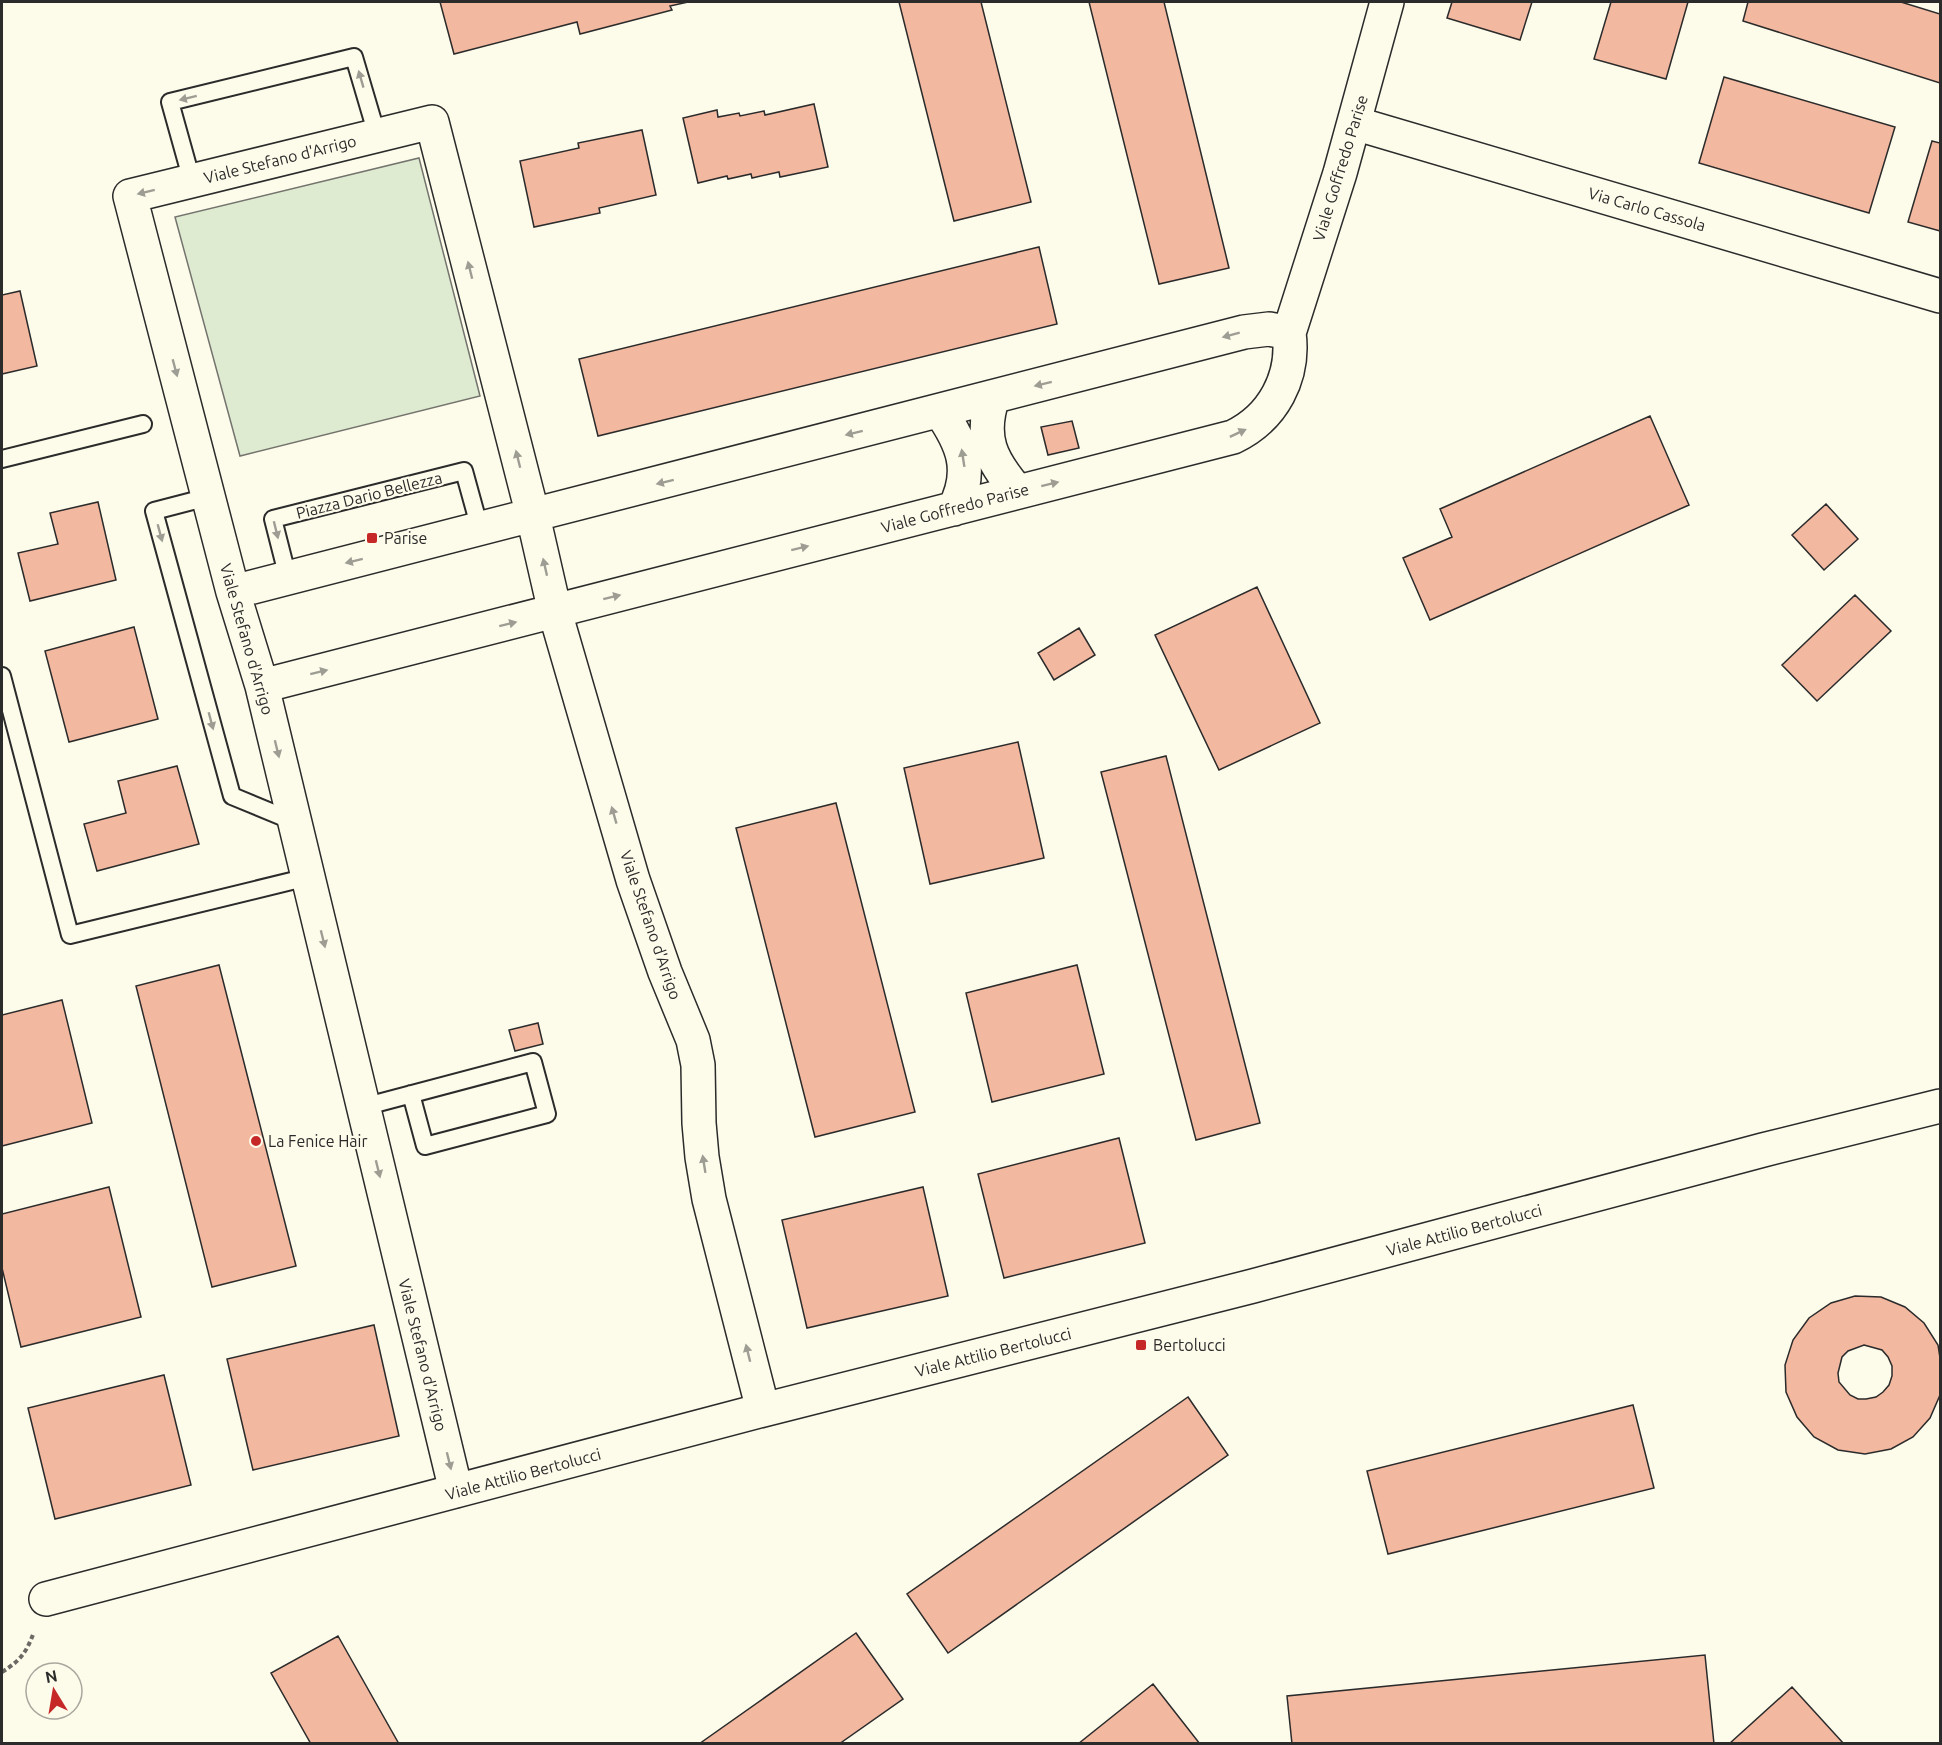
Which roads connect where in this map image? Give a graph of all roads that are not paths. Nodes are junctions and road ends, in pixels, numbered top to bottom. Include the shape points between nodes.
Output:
1 (1388, 2) edge
2 (1354, 123) junction
3 (377, 135) junction
4 (192, 181) junction
5 (1941, 296) edge
6 (1289, 333) junction
7 (993, 397) junction
8 (940, 411) junction
9 (143, 424) dead end
10 (2, 459) edge
11 (1018, 492) junction
12 (208, 497) junction
13 (954, 509) junction
14 (533, 516) junction
15 (480, 529) junction
16 (288, 578) junction
17 (233, 592) junction
18 (555, 612) junction
19 (2, 676) edge
20 (262, 686) junction
21 (295, 822) junction
22 (308, 877) junction
23 (411, 1094) junction
24 (1941, 1106) edge
25 (363, 1107) junction
26 (763, 1410) junction
27 (456, 1491) junction
28 (46, 1599) road end

1 - 2 street, Viale Goffredo Parise
2 - 5 street, Via Carlo Cassola
2 - 6 street, Viale Goffredo Parise
3 - 4 street, Viale Stefano d'Arrigo
3 -> 4 lane via 354,57 170,102
14 -> 3 street, Viale Stefano d'Arrigo via 432,122
4 -> 12 street, Viale Stefano d'Arrigo via 130,196
6 -> 7 street via 1269,329 1244,332
11 -> 6 street, Viale Goffredo Parise via 1244,432 1263,416 1279,394 1290,357
7 - 8 street
7 - 11 street via 987,442 992,457
13 -> 8 street via 962,494 964,460 953,429
8 -> 14 street
9 - 10 lane
11 - 13 street, Viale Goffredo Parise
12 - 17 street, Viale Stefano d'Arrigo
12 -> 21 lane via 154,511 232,796
18 -> 13 street, Viale Goffredo Parise
14 - 15 street
18 -> 14 street, Viale Stefano d'Arrigo
15 -> 16 street
15 -> 16 lane, Piazza Dario Bellezza via 464,471 273,519
16 - 17 street
17 - 20 street, Viale Stefano d'Arrigo
20 -> 18 street
26 -> 18 street, Viale Stefano d'Arrigo via 702,1157 698,1065 693,1040 633,880
19 - 22 lane via 69,935
20 -> 21 street, Viale Stefano d'Arrigo
21 - 22 street, Viale Stefano d'Arrigo
22 -> 25 street, Viale Stefano d'Arrigo
23 - 23 lane via 533,1062 547,1114 425,1146
23 - 25 lane
24 - 26 street, Viale Attilio Bertolucci
25 -> 27 street, Viale Stefano d'Arrigo
26 - 27 street, Viale Attilio Bertolucci
27 - 28 street, Viale Attilio Bertolucci

